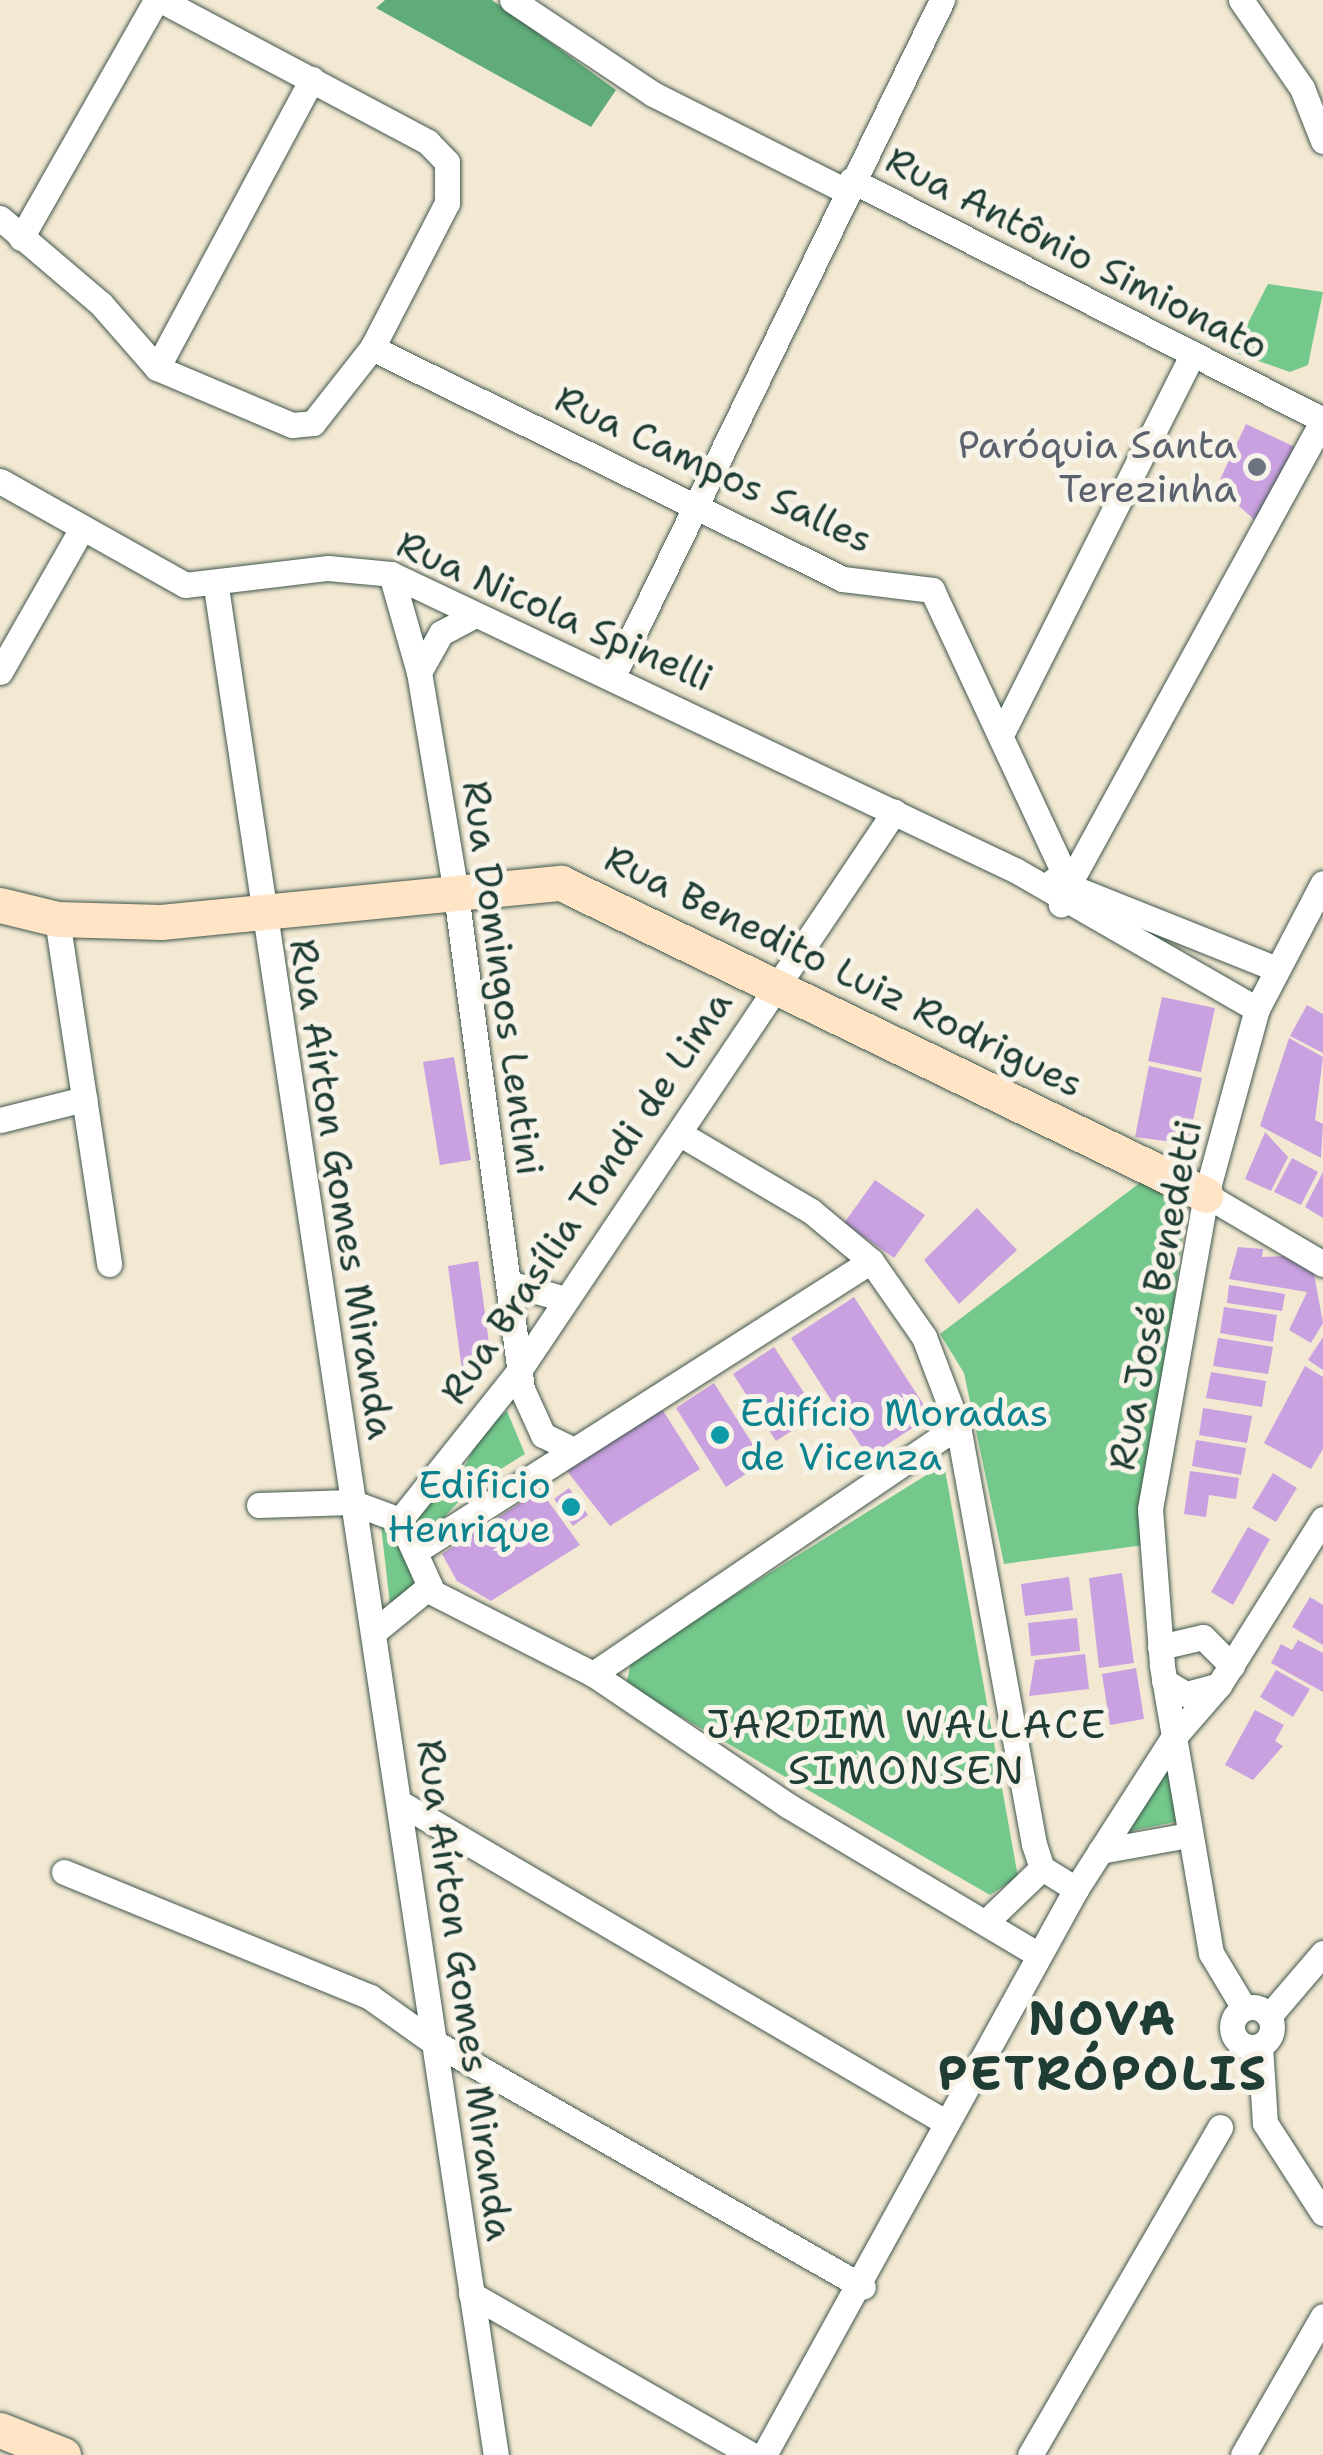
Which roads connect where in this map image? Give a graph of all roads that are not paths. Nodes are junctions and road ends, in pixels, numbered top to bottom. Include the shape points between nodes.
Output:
1 (159, 0) edge
2 (512, 0) edge
3 (1241, 0) edge
4 (930, 4) edge
5 (312, 79) junction
6 (1323, 141) edge
7 (849, 185) junction
8 (0, 218) edge
9 (21, 238) junction
10 (372, 348) junction
11 (1192, 354) junction
12 (158, 368) junction
13 (1323, 420) edge
14 (0, 482) edge
15 (694, 502) junction
16 (80, 530) junction
17 (391, 574) junction
18 (216, 587) junction
19 (475, 615) junction
20 (0, 672) edge
21 (420, 672) junction
22 (614, 674) junction
23 (1004, 730) junction
24 (894, 812) junction
25 (1323, 884) edge
26 (456, 894) junction
27 (1065, 894) junction
28 (0, 905) edge
29 (262, 915) junction
30 (56, 919) junction
31 (1277, 969) junction
32 (774, 986) junction
33 (1257, 1010) junction
34 (84, 1099) junction
35 (0, 1120) edge
36 (682, 1136) junction
37 (1206, 1195) junction
38 (871, 1261) junction
39 (108, 1264) dead end
40 (1323, 1264) edge
41 (508, 1283) junction
42 (565, 1299) junction
43 (518, 1372) junction
44 (958, 1426) junction
45 (574, 1450) junction
46 (351, 1502) junction
47 (259, 1505) dead end
48 (1323, 1519) edge
49 (400, 1520) junction
50 (419, 1549) junction
51 (428, 1590) junction
52 (375, 1630) junction
53 (1160, 1647) junction
54 (593, 1674) junction
55 (1225, 1676) junction
56 (1164, 1681) junction
57 (1173, 1738) junction
58 (402, 1804) junction
59 (1189, 1835) junction
60 (1100, 1851) junction
61 (1042, 1868) junction
62 (64, 1872) dead end
63 (1076, 1889) junction
64 (988, 1920) junction
65 (1323, 1953) edge
66 (1038, 1954) junction
67 (1244, 2008) junction
68 (1269, 2016) junction
69 (432, 2041) junction
70 (1260, 2046) junction
71 (945, 2122) junction
72 (1220, 2127) dead end
73 (1323, 2213) edge
74 (863, 2287) junction
75 (471, 2294) junction
76 (1323, 2316) edge
77 (0, 2430) edge
78 (63, 2455) edge
79 (496, 2455) edge
80 (752, 2455) edge
81 (764, 2455) edge
82 (1030, 2455) edge
83 (1242, 2455) edge

1 - 5 street
1 - 9 street
2 - 7 street, Rua Antônio Simionato via 653,94
3 - 6 street via 1302,88
4 - 7 street
5 - 10 street via 428,142 450,175 447,203
5 - 12 street
7 - 11 street, Rua Antônio Simionato
7 - 15 street
8 - 9 street
9 - 12 street via 102,304
10 - 12 street via 313,424 292,425
10 - 15 street, Rua Campos Salles
11 - 13 street, Rua Antônio Simionato
11 - 23 street
13 - 27 street
14 - 16 street, Rua Nicola Spinelli
15 - 22 street
15 - 23 street, Rua Campos Salles via 842,579 932,590
16 - 18 street, Rua Nicola Spinelli via 168,581
16 - 20 street
17 - 18 street, Rua Nicola Spinelli via 328,568
17 - 19 street, Rua Nicola Spinelli
17 - 21 street, Rua Domingos Lentini
18 - 29 street, Rua Aírton Gomes Miranda
19 - 21 street via 440,633
19 - 22 street, Rua Nicola Spinelli
21 - 26 street, Rua Domingos Lentini
22 - 24 street, Rua Nicola Spinelli
23 - 27 street, Rua Campos Salles
24 - 27 street, Rua Nicola Spinelli
24 - 32 street, Rua Brasília Tondi de Lima
25 - 31 street, Rua José Benedetti
26 - 29 street, Rua Benedito Luiz Rodrigues
26 - 32 street, Rua Benedito Luiz Rodrigues via 576,887
26 - 41 street, Rua Domingos Lentini
27 - 31 street, Rua Nicola Spinelli
27 - 33 street, Rua Nicola Spinelli
28 - 30 street, Rua Benedito Luiz Rodrigues
29 - 30 street, Rua Benedito Luiz Rodrigues
29 - 46 street, Rua Aírton Gomes Miranda
30 - 34 street
31 - 33 street, Rua José Benedetti
32 - 36 street, Rua Brasília Tondi de Lima
32 - 37 street, Rua Benedito Luiz Rodrigues
33 - 37 street, Rua José Benedetti
34 - 35 street
34 - 39 street
36 - 38 street via 811,1212
36 - 42 street, Rua Brasília Tondi de Lima
37 - 40 street, Rua Benedito Luiz Rodrigues
37 - 53 street, Rua José Benedetti via 1150,1509
38 - 44 street via 924,1337
38 - 45 street
41 - 42 street
41 - 43 street, Rua Domingos Lentini
42 - 43 street, Rua Brasília Tondi de Lima
43 - 45 street, Rua Domingos Lentini via 536,1426
43 - 49 street, Rua Brasília Tondi de Lima
44 - 54 street
44 - 61 street
45 - 50 street
46 - 47 street
46 - 49 street
46 - 52 street, Rua Aírton Gomes Miranda
48 - 55 street
49 - 50 street
50 - 51 street
51 - 52 street
51 - 54 street
52 - 58 street, Rua Aírton Gomes Miranda
53 - 55 street via 1203,1636
53 - 56 street, Rua José Benedetti
54 - 64 street via 786,1805
55 - 56 street via 1186,1694
55 - 57 street
56 - 57 street, Rua José Benedetti
57 - 59 street, Rua José Benedetti
57 - 60 street
58 - 69 street, Rua Aírton Gomes Miranda
58 - 71 street
59 - 60 street
59 - 67 street, Rua José Benedetti via 1211,1954
60 - 63 street
61 - 63 street
61 - 64 street
62 - 69 street via 347,1984
63 - 66 street
64 - 66 street
65 - 68 street
66 - 71 street
67 - 68 street
67 - 70 street, Rua José Benedetti via 1233,2036
68 - 70 street
69 - 74 street
69 - 75 street, Rua Aírton Gomes Miranda
70 - 73 street via 1266,2123
71 - 74 street
72 - 82 street
74 - 81 street
75 - 79 street, Rua Aírton Gomes Miranda
75 - 80 street
76 - 83 street
77 - 78 street

